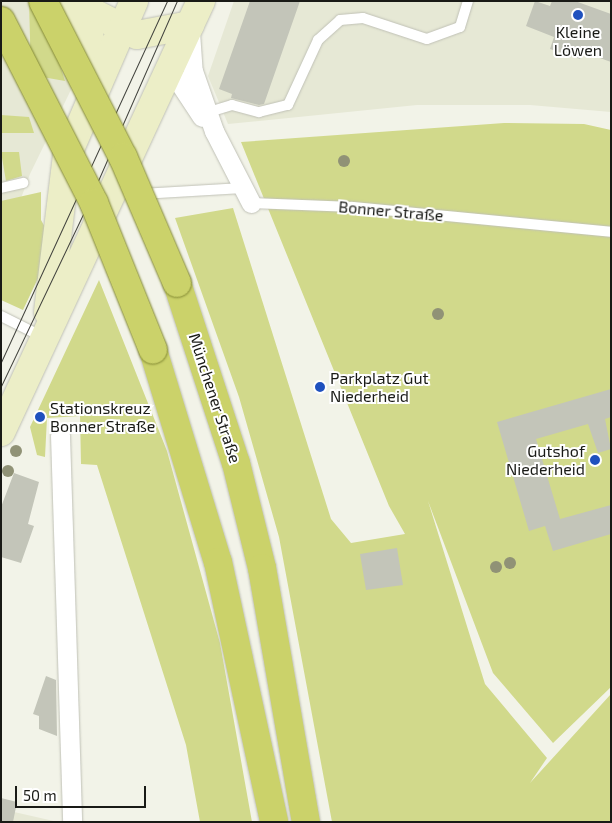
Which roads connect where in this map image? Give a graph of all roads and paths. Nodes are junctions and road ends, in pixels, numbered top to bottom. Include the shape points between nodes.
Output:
1 (43, 1) edge
2 (134, 1) edge
3 (468, 1) edge
4 (72, 2) edge
5 (196, 13) edge
6 (1, 21) edge
7 (121, 26) junction
8 (171, 70) junction
9 (100, 74) junction
10 (208, 112) junction
11 (214, 131) junction
12 (23, 183) dead end
13 (1, 188) edge
14 (247, 195) junction
15 (109, 202) junction
16 (611, 232) edge
17 (1, 316) edge
18 (44, 338) junction
19 (1, 432) edge
20 (60, 435) dead end
21 (72, 822) edge
22 (274, 822) edge
23 (306, 822) edge

1 - 23 highway, Münchener Straße, bridge via 123,156 177,282 239,472 262,568
2 - 7 main road
3 - 10 lane via 460,27 427,39 363,18 340,20 318,40 288,105 259,112 232,105
4 - 7 main road
4 - 9 main road
5 - 7 main road
5 - 8 main road
5 - 10 street via 193,71
6 - 22 highway, bridge via 94,203 153,350 218,562
7 - 8 main road
7 - 9 main road
8 - 11 street
8 - 15 main road
9 - 18 main road via 68,156
10 - 11 street
11 - 14 street
12 - 13 lane
14 - 15 lane, Bonner Straße
14 - 16 lane, Bonner Straße
15 - 18 main road
17 - 18 lane
18 - 19 main road
20 - 21 street

